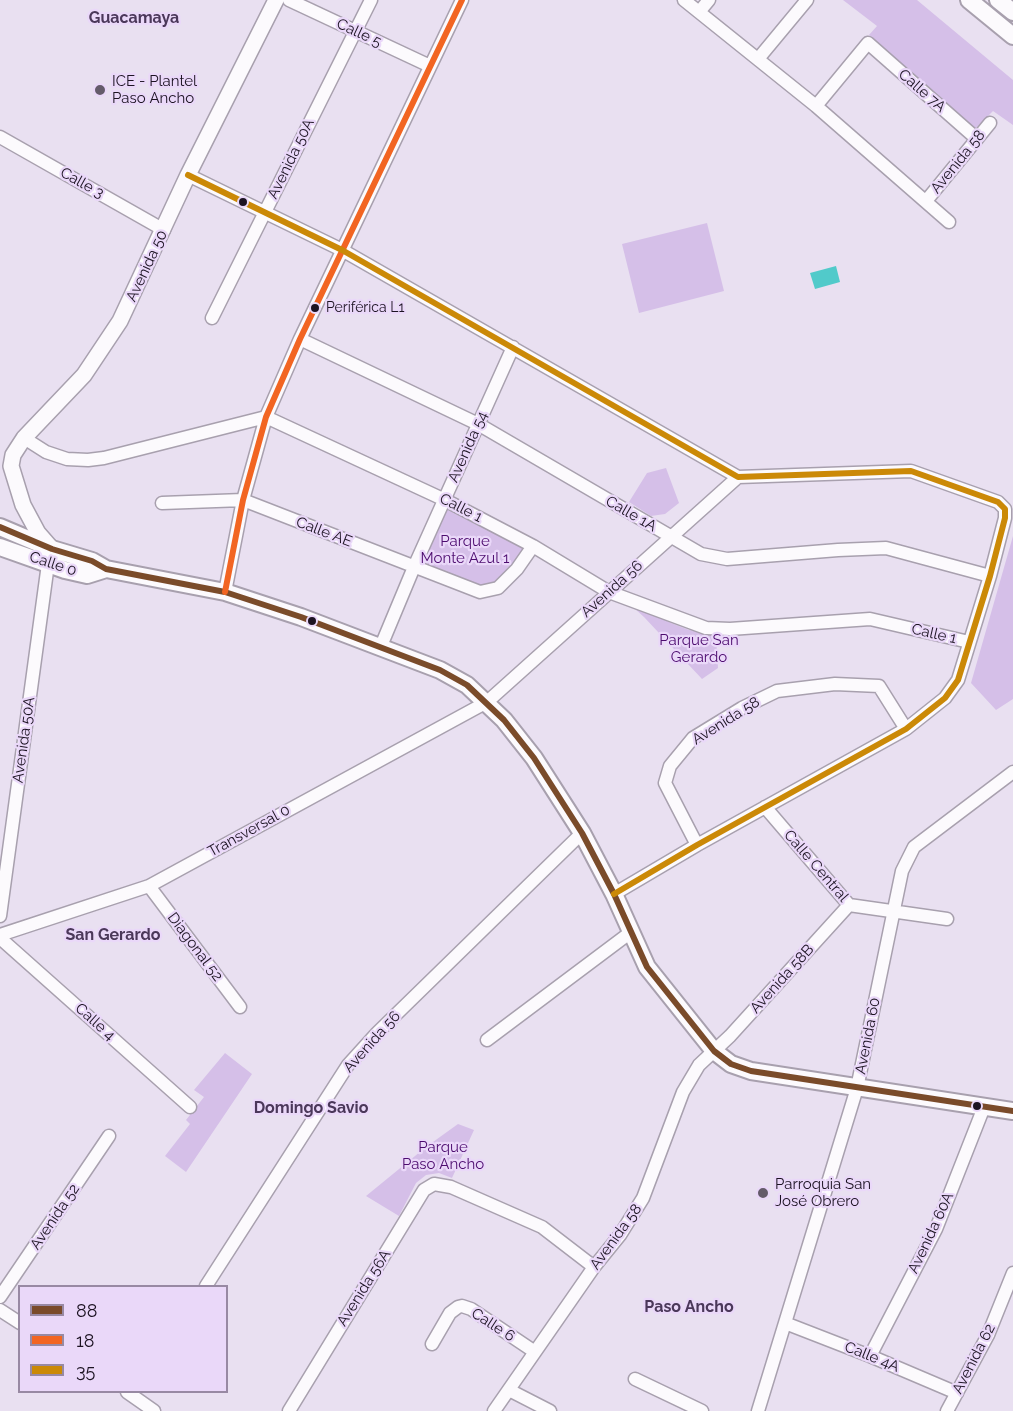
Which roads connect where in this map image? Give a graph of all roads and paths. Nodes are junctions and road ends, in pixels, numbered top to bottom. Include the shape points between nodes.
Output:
1 (276, 0) edge
2 (289, 0) edge
3 (370, 0) edge
4 (462, 0) edge
5 (684, 0) edge
6 (709, 0) edge
7 (807, 0) edge
8 (969, 0) edge
9 (998, 0) edge
10 (699, 12) junction
11 (1013, 12) edge
12 (355, 31) junction
13 (1013, 36) edge
14 (758, 59) junction
15 (430, 66) junction
16 (816, 106) junction
17 (990, 123) dead end
18 (0, 137) edge
19 (976, 139) junction
20 (188, 175) junction
21 (926, 201) junction
22 (265, 212) junction
23 (949, 222) dead end
24 (164, 230) junction
25 (342, 250) junction
26 (212, 318) dead end
27 (300, 339) junction
28 (513, 347) junction
29 (267, 417) junction
30 (478, 424) junction
31 (24, 438) junction
32 (738, 477) junction
33 (243, 500) junction
34 (445, 500) junction
35 (162, 502) dead end
36 (27, 514) junction
37 (0, 527) edge
38 (16, 535) junction
39 (669, 537) junction
40 (533, 546) junction
41 (0, 547) edge
42 (50, 556) junction
43 (414, 567) junction
44 (990, 576) junction
45 (225, 592) junction
46 (609, 592) junction
47 (969, 642) junction
48 (381, 646) junction
49 (487, 702) junction
50 (906, 729) junction
51 (1013, 772) edge
52 (765, 807) junction
53 (582, 833) junction
54 (697, 845) junction
55 (149, 886) junction
56 (614, 894) junction
57 (849, 905) junction
58 (893, 910) junction
59 (0, 916) edge
60 (946, 919) dead end
61 (631, 932) junction
62 (0, 936) edge
63 (240, 1007) dead end
64 (487, 1040) dead end
65 (714, 1051) junction
66 (857, 1088) junction
67 (190, 1107) dead end
68 (984, 1107) junction
69 (1013, 1112) edge
70 (110, 1136) dead end
71 (594, 1267) junction
72 (1013, 1273) edge
73 (207, 1285) edge
74 (0, 1297) edge
75 (0, 1310) edge
76 (18, 1322) edge
77 (785, 1323) junction
78 (432, 1344) dead end
79 (535, 1352) junction
80 (870, 1356) junction
81 (635, 1379) dead end
82 (509, 1390) junction
83 (957, 1393) junction
84 (134, 1394) edge
85 (154, 1411) edge
86 (289, 1411) edge
87 (494, 1411) edge
88 (550, 1411) edge
89 (702, 1411) edge
90 (758, 1411) edge
91 (947, 1411) edge

1 - 20 street, Avenida 50
2 - 12 street, Calle 5
3 - 12 street, Avenida 50A
4 - 15 street
5 - 10 street
6 - 10 street
7 - 14 street
8 - 13 main road
9 - 11 main road
10 - 14 street
12 - 15 street, Calle 5
12 - 22 street, Avenida 50A
14 - 16 street
15 - 25 street
16 - 19 street, Calle 7A via 868,43
16 - 21 street
17 - 19 street, Avenida 58
18 - 24 street, Calle 3
19 - 21 street, Avenida 58
20 - 22 street
20 - 24 street, Avenida 50
21 - 23 street
22 - 25 street
22 - 26 street, Avenida 50A
24 - 31 street, Avenida 50 via 101,352
25 - 27 street
25 - 28 street
27 - 29 street
27 - 30 street, Calle 1A
28 - 30 street, Avenida 54
28 - 32 street
29 - 31 street via 88,460 46,452
29 - 33 street
29 - 34 street, Calle 1
30 - 34 street, Avenida 54
30 - 39 street, Calle 1A
31 - 36 street, Avenida 50 via 11,466
32 - 39 street, Avenida 56
32 - 44 street via 911,471 998,502 1005,509 1005,518
33 - 35 street, Calle AE
33 - 43 street, Calle AE
33 - 45 street
34 - 40 street, Calle 1
34 - 43 street, Avenida 54
36 - 38 street
36 - 42 street, Avenida 50
37 - 38 main road, Calle 0
38 - 42 main road, Calle 0
39 - 44 street, Calle 1A via 702,554 727,559 886,548
39 - 46 street, Avenida 56
40 - 43 street, Calle AE via 498,588 480,592
40 - 46 street, Calle 1
41 - 42 main road, Calle 0
42 - 45 main road, Calle 0 via 87,575 106,569
42 - 59 street, Avenida 50A
43 - 48 street, Avenida 54
44 - 47 street
45 - 48 main road, Calle 0
46 - 47 street, Calle 1 via 706,628 870,619
46 - 49 street, Avenida 56
47 - 50 street via 958,680 945,698
48 - 49 main road, Calle 0 via 440,669
49 - 53 main road, Calle 0 via 534,758
49 - 55 street, Transversal 0
50 - 52 street
50 - 54 street, Avenida 58 via 879,686 834,684 777,691 742,708 693,738 670,766 665,783
51 - 58 street, Avenida 60 via 914,847 902,871
52 - 54 street
52 - 57 street, Calle Central
53 - 56 main road, Calle 0
53 - 73 street, Avenida 56 via 348,1065
54 - 56 street
55 - 62 street, Transversal 0
55 - 63 street, Diagonal 52
56 - 61 main road, Calle 0
57 - 58 street, Calle Central
57 - 65 street, Avenida 58B
58 - 60 street, Calle Central
58 - 66 street, Avenida 60
61 - 64 street
61 - 65 main road, Calle 0 via 652,974
62 - 67 street, Calle 4
65 - 66 main road, Calle 0 via 731,1064 751,1071
65 - 71 street, Avenida 58 via 699,1065 683,1092 643,1198
66 - 68 main road, Calle 0
66 - 77 street, Avenida 60
68 - 69 main road, Calle 0
68 - 80 street, Avenida 60A via 936,1229
70 - 74 street, Avenida 52
71 - 79 street, Avenida 58
71 - 86 street, Avenida 56A via 542,1227 451,1187 434,1184 424,1190
72 - 83 street, Avenida 62 via 988,1335
75 - 76 street
77 - 80 street, Calle 4A
77 - 90 street, Avenida 60
78 - 79 street, Calle 6 via 450,1313 462,1306
79 - 82 street, Avenida 58
80 - 83 street, Calle 4A
81 - 89 street
82 - 87 street, Avenida 58
82 - 88 street
83 - 91 street, Avenida 62
84 - 85 street

